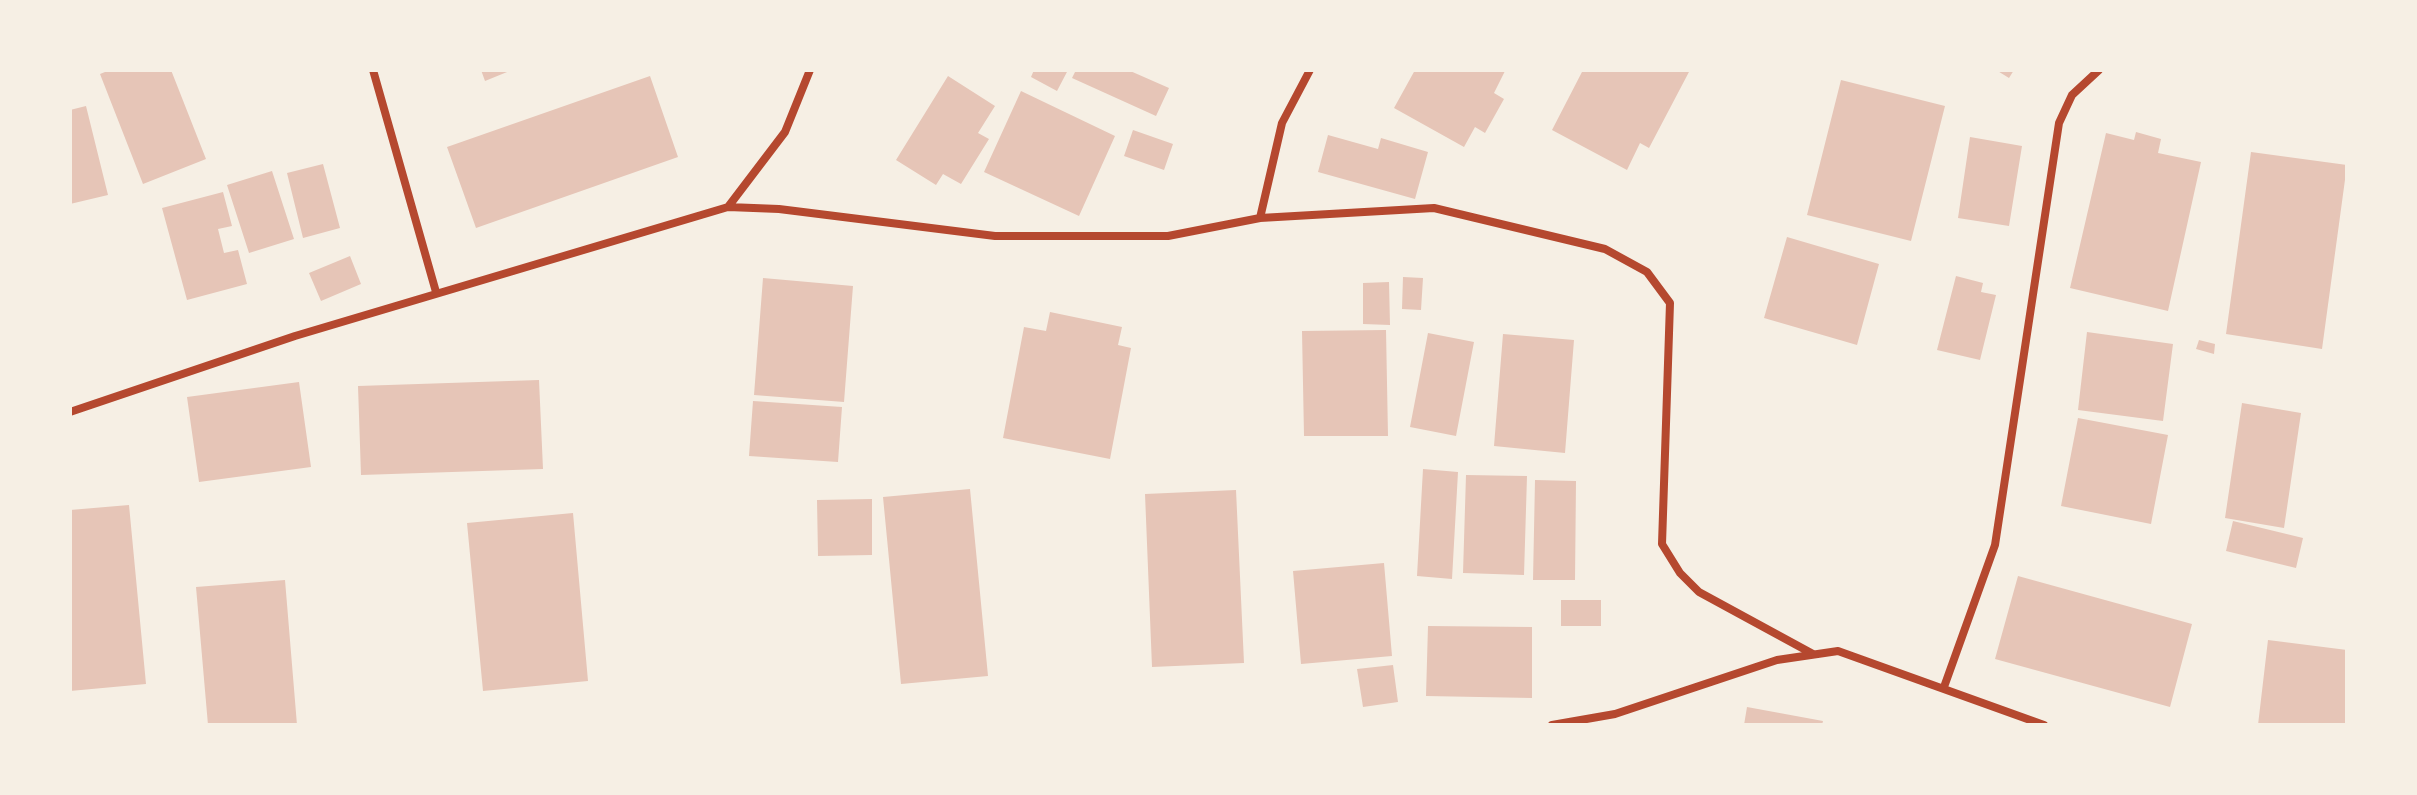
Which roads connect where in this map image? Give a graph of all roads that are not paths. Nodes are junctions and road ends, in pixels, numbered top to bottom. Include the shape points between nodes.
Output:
1 (373, 70) edge
2 (810, 70) edge
3 (1310, 70) edge
4 (2099, 70) edge
5 (728, 207) junction
6 (1260, 218) junction
7 (436, 292) junction
8 (70, 412) edge
9 (1813, 654) junction
10 (1944, 687) junction
11 (2021, 721) edge
12 (1552, 725) edge
13 (2044, 725) edge

1 - 7 street
2 - 5 street via 785,132
3 - 6 street via 1282,123
4 - 10 street via 2072,95 2059,123 1995,545
5 - 6 street via 995,236 1168,236
5 - 7 street
6 - 9 street via 1434,208 1605,249 1647,272 1670,303 1662,544 1699,592
7 - 8 street
9 - 10 street via 1838,651
9 - 12 street via 1777,660 1615,714
10 - 11 street
11 - 13 street

